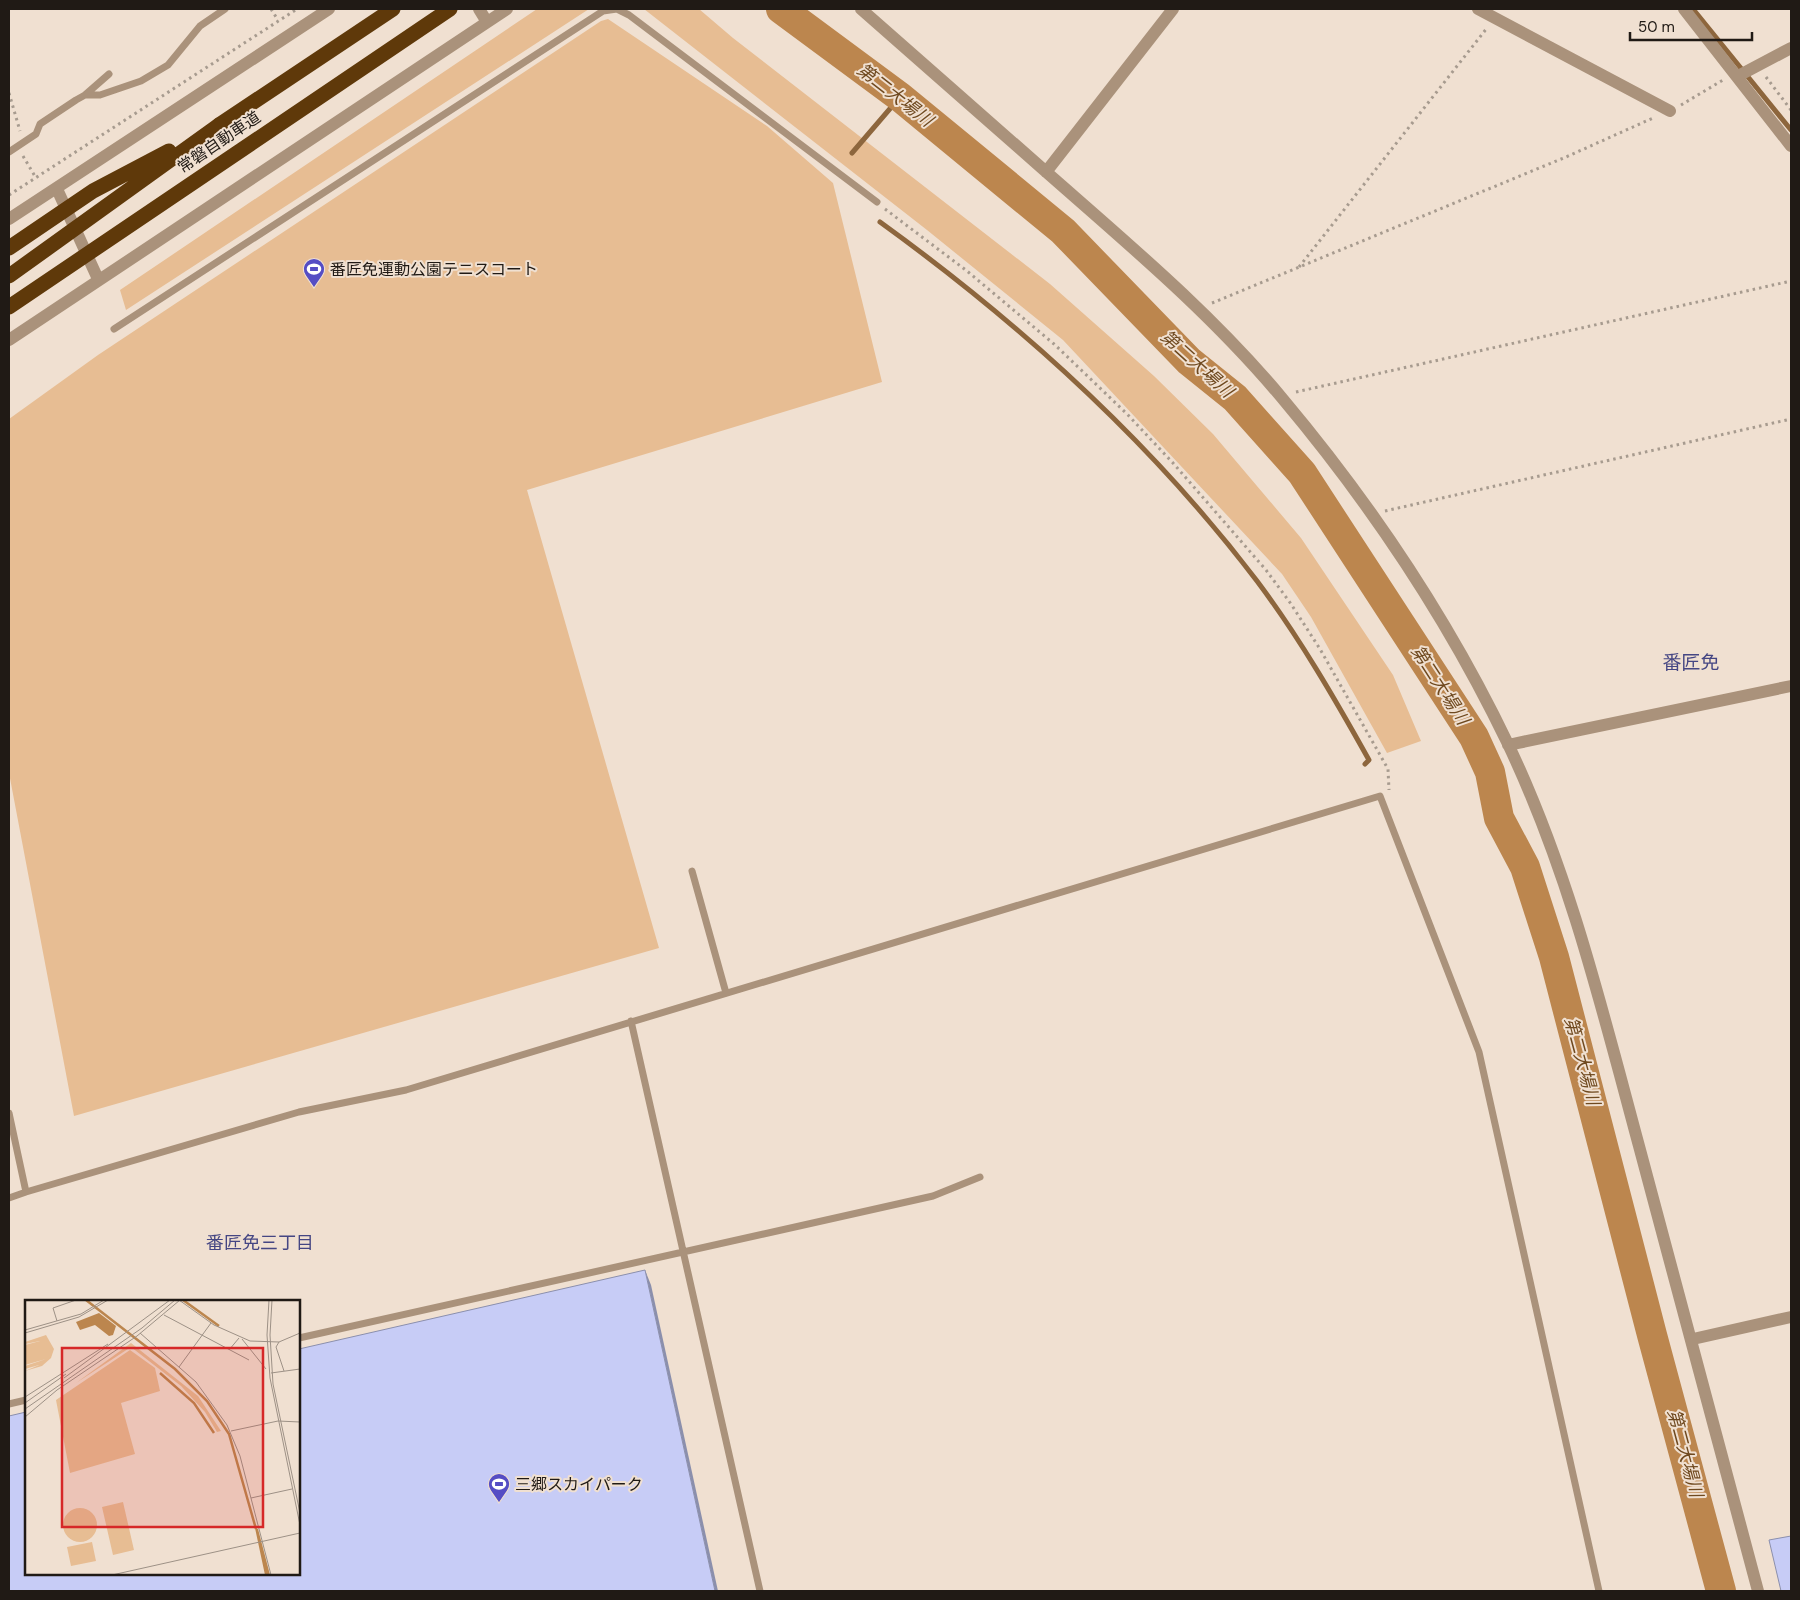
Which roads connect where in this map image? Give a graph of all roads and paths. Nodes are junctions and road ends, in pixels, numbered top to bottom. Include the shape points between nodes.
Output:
1 (226, 9) edge
2 (270, 9) edge
3 (297, 9) edge
4 (330, 9) edge
5 (394, 9) edge
6 (450, 9) edge
7 (479, 9) edge
8 (507, 9) edge
9 (861, 9) edge
10 (1173, 9) edge
11 (1478, 9) edge
12 (1684, 9) edge
13 (1499, 13) edge
14 (278, 20) junction
15 (487, 22) junction
16 (1791, 48) edge
17 (1756, 66) junction
18 (110, 74) dead end
19 (1737, 74) junction
20 (9, 93) edge
21 (85, 95) junction
22 (1670, 110) junction
23 (1791, 110) edge
24 (219, 125) junction
25 (20, 145) junction
26 (1791, 146) edge
27 (9, 152) edge
28 (1046, 172) junction
29 (36, 178) junction
30 (57, 189) junction
31 (9, 195) edge
32 (877, 202) joint
33 (9, 219) edge
34 (9, 248) edge
35 (1299, 267) junction
36 (9, 276) edge
37 (98, 279) junction
38 (1791, 281) edge
39 (9, 307) edge
40 (1199, 308) junction
41 (114, 330) dead end
42 (9, 340) edge
43 (1280, 396) junction
44 (1791, 419) edge
45 (1373, 513) junction
46 (1791, 686) edge
47 (1508, 745) junction
48 (1389, 794) dead end
49 (692, 871) dead end
50 (726, 993) junction
51 (632, 1021) junction
52 (9, 1114) edge
53 (980, 1177) dead end
54 (26, 1192) junction
55 (9, 1198) edge
56 (683, 1251) junction
57 (1791, 1317) edge
58 (300, 1338) edge
59 (1693, 1339) junction
60 (25, 1400) edge
61 (9, 1404) edge
62 (760, 1591) edge
63 (1599, 1591) edge
64 (1758, 1591) edge

1 - 21 lane via 200,26 168,65 141,81 100,95
2 - 14 path
3 - 14 path
4 - 30 street
5 - 24 highway, 常磐自動車道
6 - 39 highway, 常磐自動車道, bridge
7 - 15 street
8 - 15 street
9 - 28 street
10 - 28 street
11 - 13 street
12 - 19 street
13 - 22 street
13 - 35 path
14 - 29 path
15 - 37 street
16 - 17 street
17 - 19 street
17 - 23 path
18 - 21 lane
19 - 22 path
19 - 26 street
20 - 25 path
21 - 25 lane via 40,124 36,134
22 - 35 path via 1566,157
24 - 34 highway, bridge via 93,191
24 - 36 highway, 常磐自動車道, bridge
25 - 27 lane
25 - 29 path
28 - 40 street
29 - 31 path
30 - 33 street
30 - 37 street
32 - 41 lane via 630,14 618,9 604,11
32 - 48 path via 1054,344 1128,414 1266,570 1320,649 1388,769
35 - 40 path
37 - 42 street
38 - 43 path
40 - 43 street
43 - 45 street
44 - 45 path
45 - 47 street via 1432,605
46 - 47 street
47 - 59 street via 1565,883 1593,969
49 - 50 lane
50 - 51 lane
50 - 63 lane via 1380,796 1479,1052
51 - 54 lane via 406,1090 299,1112
51 - 56 lane
52 - 54 lane
53 - 56 lane via 933,1196
54 - 55 lane
56 - 58 lane
56 - 62 lane
57 - 59 street
59 - 64 street
60 - 61 lane

